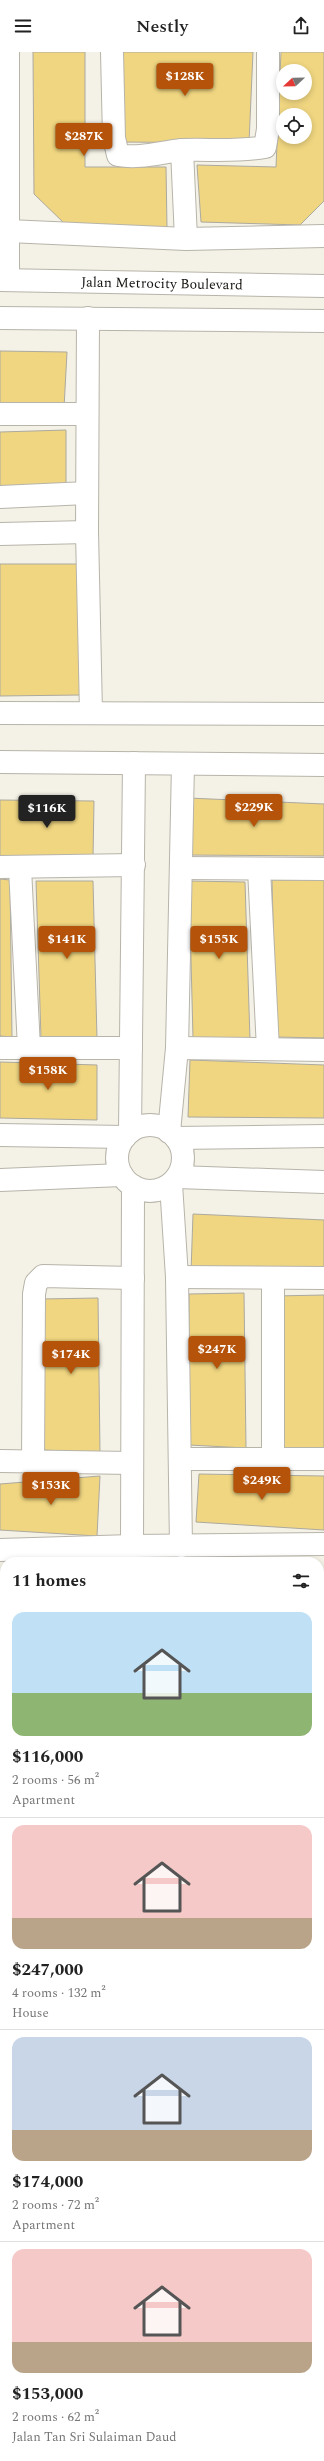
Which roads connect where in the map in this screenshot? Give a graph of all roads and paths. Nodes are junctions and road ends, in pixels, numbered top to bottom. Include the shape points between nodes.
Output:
1 (8, 52) edge
2 (112, 52) edge
3 (268, 52) edge
4 (182, 150) junction
5 (8, 231) junction
6 (324, 236) edge
7 (186, 239) junction
8 (4, 280) edge
9 (324, 286) edge
10 (0, 318) edge
11 (88, 318) junction
12 (324, 321) edge
13 (0, 414) edge
14 (87, 414) junction
15 (87, 493) junction
16 (0, 497) edge
17 (87, 532) junction
18 (0, 534) edge
19 (0, 713) edge
20 (91, 713) junction
21 (324, 714) edge
22 (0, 762) edge
23 (134, 764) junction
24 (183, 764) junction
25 (324, 765) edge
26 (134, 865) junction
27 (10, 868) edge
28 (182, 868) junction
29 (258, 869) junction
30 (324, 869) edge
31 (0, 1048) edge
32 (29, 1048) junction
33 (131, 1048) junction
34 (177, 1048) junction
35 (268, 1049) junction
36 (324, 1050) edge
37 (0, 1135) edge
38 (128, 1135) junction
39 (172, 1135) junction
40 (324, 1136) edge
41 (0, 1180) edge
42 (174, 1180) junction
43 (128, 1181) junction
44 (324, 1182) edge
45 (132, 1278) junction
46 (177, 1278) junction
47 (273, 1278) junction
48 (324, 1278) edge
49 (180, 1459) junction
50 (273, 1459) junction
51 (324, 1459) edge
52 (0, 1461) edge
53 (33, 1461) junction
54 (132, 1463) junction
55 (324, 1544) edge
56 (132, 1546) junction
57 (181, 1546) junction
58 (0, 1550) edge

1 - 5 street
2 - 4 street via 114,138 118,155 130,157
3 - 4 street via 268,129 265,147 249,150
4 - 7 street
5 - 7 street
5 - 8 street
6 - 7 street
8 - 9 street, Jalan Metrocity Boulevard
10 - 11 street
11 - 12 street
11 - 14 street
13 - 14 street
14 - 15 street
15 - 16 street
15 - 17 street
17 - 18 street
17 - 20 street
19 - 20 street
20 - 21 street
22 - 23 street
23 - 24 street
23 - 26 street
24 - 25 street
24 - 28 street
26 - 27 street
26 - 33 street
27 - 32 street
28 - 29 street
28 - 34 street
29 - 30 street
29 - 35 street
31 - 32 street
32 - 33 street
33 - 38 street
34 - 35 street
34 - 39 street
35 - 36 street
37 - 38 street
38 - 39 street via 139,1127 149,1125
38 - 43 street via 118,1155
39 - 40 street
39 - 42 street via 181,1147 183,1157
41 - 43 street
42 - 43 street via 152,1191
42 - 44 street
42 - 46 street
43 - 45 street
45 - 53 street via 43,1276 36,1283
45 - 54 street
46 - 47 street
46 - 49 street
47 - 48 street
47 - 50 street
49 - 50 street
49 - 57 street
50 - 51 street
52 - 53 street
53 - 54 street
54 - 56 street
55 - 57 street
56 - 57 street
56 - 58 street

